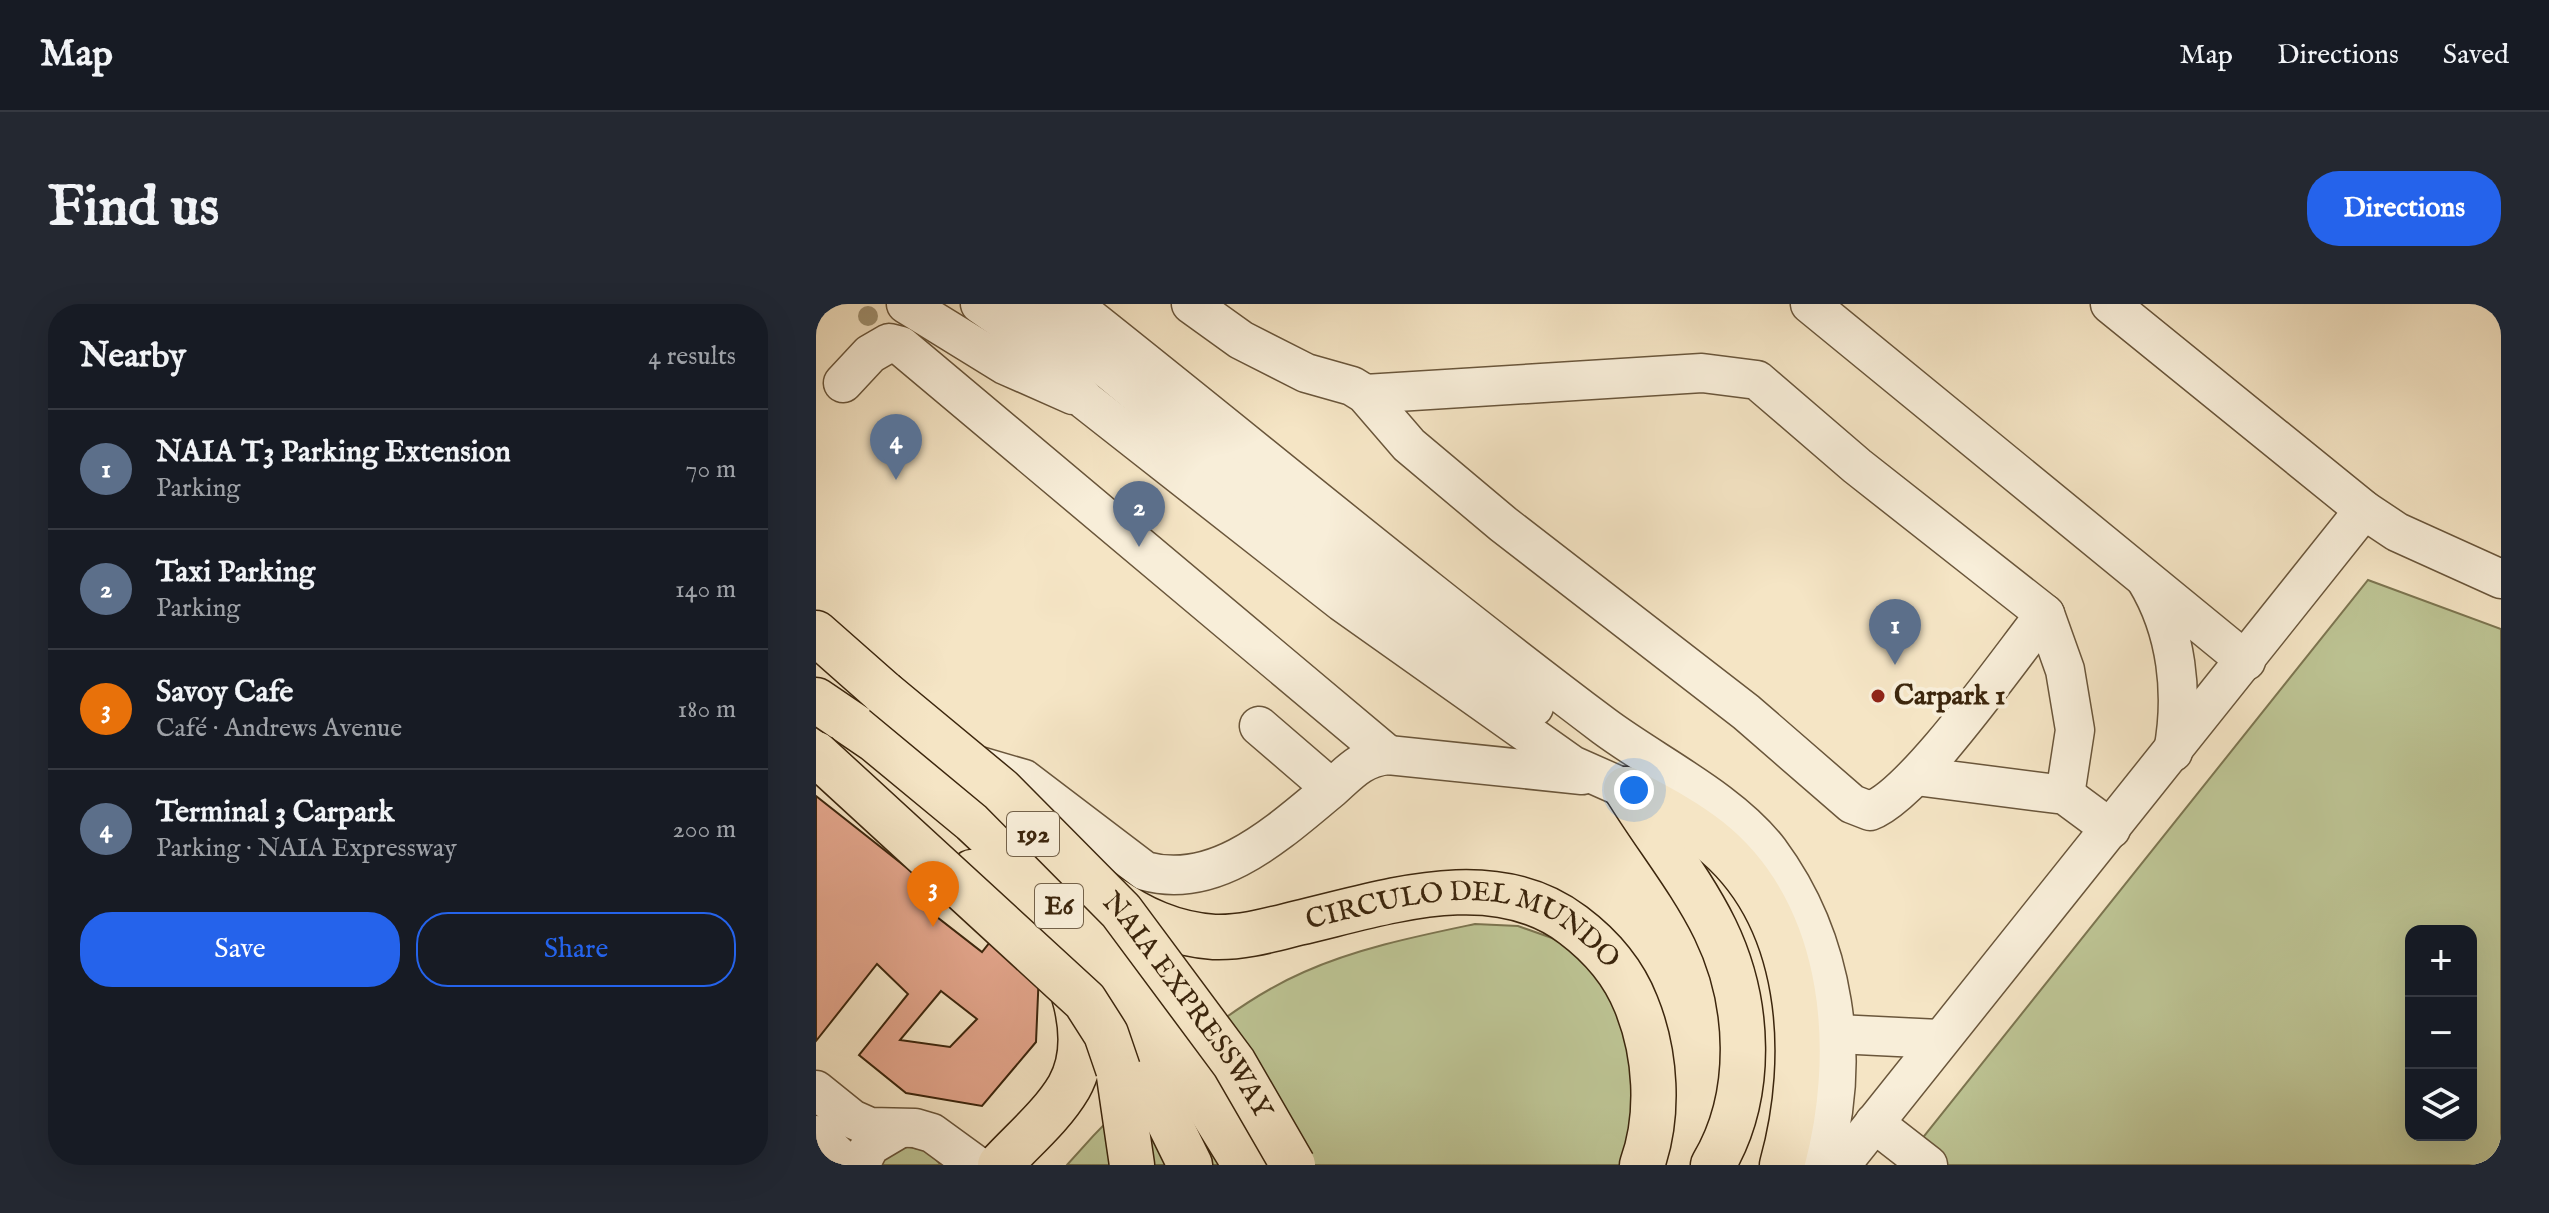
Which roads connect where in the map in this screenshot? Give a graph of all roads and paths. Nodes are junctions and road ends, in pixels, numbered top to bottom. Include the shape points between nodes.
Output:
1 (980, 304) edge
2 (1029, 304) edge
3 (1072, 304) edge
4 (1191, 304) edge
5 (1810, 304) edge
6 (2110, 304) edge
7 (909, 307) edge
8 (843, 383) dead end
9 (1365, 394) junction
10 (1086, 401) junction
11 (2364, 510) junction
12 (2143, 574) junction
13 (2501, 579) edge
14 (2045, 614) junction
15 (816, 633) edge
16 (816, 643) edge
17 (2246, 661) junction
18 (1314, 692) junction
19 (816, 700) edge
20 (816, 745) edge
21 (2172, 753) junction
22 (816, 754) edge
23 (1388, 755) junction
24 (950, 760) junction
25 (816, 776) edge
26 (1916, 776) junction
27 (1610, 783) junction
28 (1331, 788) junction
29 (2065, 795) junction
30 (2111, 829) junction
31 (1038, 926) junction
32 (1077, 1005) junction
33 (1837, 1034) junction
34 (1939, 1039) junction
35 (816, 1090) edge
36 (1874, 1123) junction
37 (897, 1130) junction
38 (816, 1135) edge
39 (848, 1165) edge
40 (860, 1165) edge
41 (976, 1165) edge
42 (1000, 1165) edge
43 (1132, 1165) edge
44 (1190, 1165) edge
45 (1245, 1165) edge
46 (1293, 1165) edge
47 (1642, 1165) edge
48 (1713, 1165) edge
49 (1782, 1165) edge
50 (1821, 1165) edge
51 (1841, 1165) edge
52 (1928, 1165) edge

1 - 10 street via 1030,339
2 - 27 street via 1182,431 1559,726
3 - 33 street via 1604,726 1737,819 1768,850 1800,902 1818,949
4 - 9 street via 1241,340 1306,373
5 - 12 street
6 - 11 street
7 - 10 street via 1005,365
8 - 18 street via 870,354 889,343 901,346
9 - 14 street via 1725,374 1757,380
9 - 26 street via 1409,445 1746,712 1852,804 1870,811 1886,805
10 - 27 street via 1354,610
11 - 13 street via 2397,532
11 - 17 street
12 - 17 street
12 - 21 street via 2160,608 2177,674 2181,699
14 - 26 street
14 - 29 street via 2065,670 2075,730
15 - 46 main road, NAIA EXPRESSWAY / E6, bridge via 1001,790 1121,911 1234,1063
16 - 24 main road, 192
17 - 21 street
18 - 23 street
18 - 28 street via 1265,740
19 - 45 main road, NAIA EXPRESSWAY / E6 via 875,740 1037,881 1148,1008
20 - 31 main road, 192
21 - 30 street
22 - 43 main road, bridge via 1085,1001 1106,1034 1118,1069
23 - 27 street
23 - 28 street via 1360,762
24 - 28 street via 1024,779 1145,871 1163,876 1214,869 1241,856
24 - 47 main road, CIRCULO DEL MUNDO / 192 via 1085,879 1157,926 1218,937 1405,899 1477,891 1521,898 1564,918 1625,979 1642,1019 1653,1094
25 - 32 street via 1026,952
26 - 29 street
27 - 48 main road via 1714,927 1735,984 1741,1083 1728,1135
27 - 49 main road via 1710,840 1736,867 1777,934 1792,986 1798,1039 1796,1094
29 - 30 street
30 - 34 street
31 - 32 main road, 192
31 - 44 main road via 1123,1013
32 - 42 main road, 192 via 1079,1057 1068,1088
33 - 34 street
33 - 50 street via 1835,1106
34 - 36 street
35 - 37 street via 852,1119
36 - 51 street
36 - 52 street
37 - 40 street via 870,1146
37 - 41 street via 932,1133
38 - 39 street

